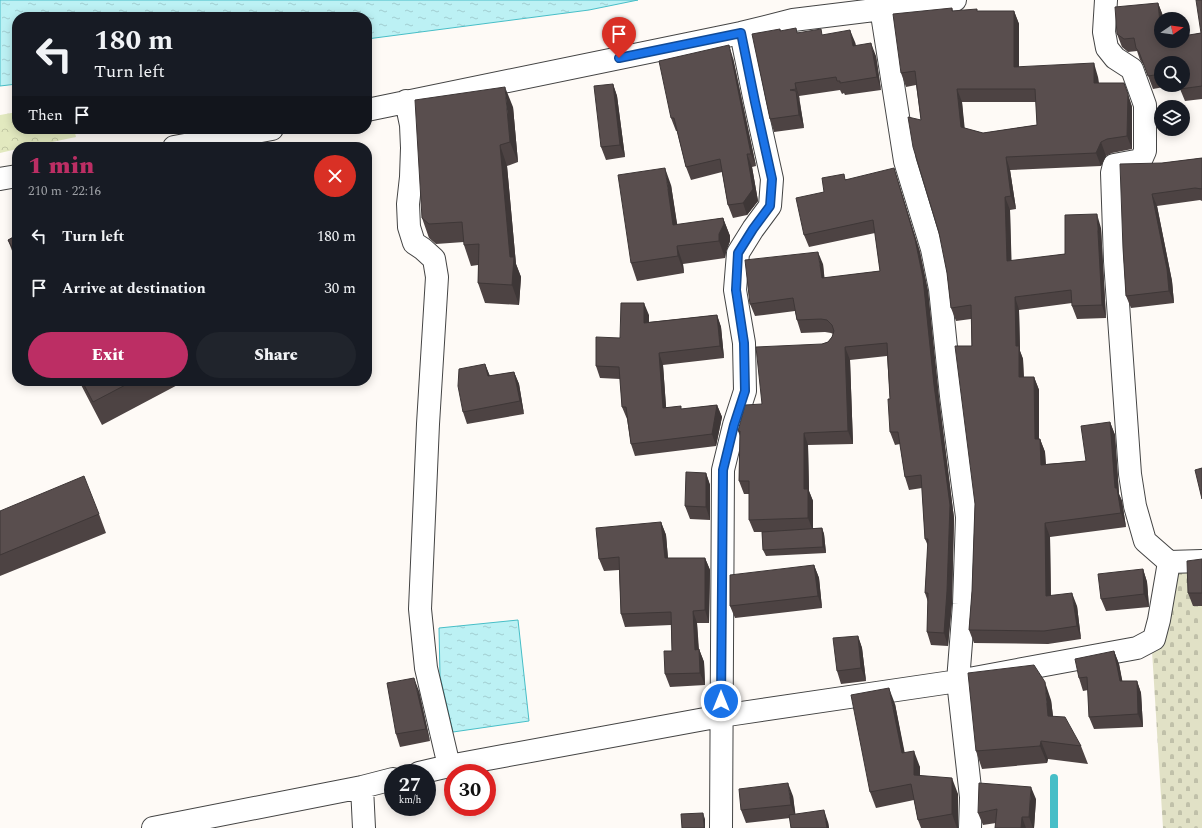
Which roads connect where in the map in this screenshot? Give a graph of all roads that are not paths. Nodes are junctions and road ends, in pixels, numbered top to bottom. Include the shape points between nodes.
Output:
1 (955, 0) edge
2 (1106, 0) edge
3 (881, 8) junction
4 (741, 33) junction
5 (406, 101) junction
6 (372, 109) edge
7 (245, 134) edge
8 (201, 142) edge
9 (12, 177) edge
10 (0, 179) edge
11 (766, 347) edge
12 (744, 348) junction
13 (1202, 560) edge
14 (1169, 562) junction
15 (958, 681) junction
16 (721, 716) junction
17 (449, 764) edge
18 (460, 764) edge
19 (384, 781) edge
20 (362, 787) junction
21 (153, 828) edge
22 (364, 828) edge
23 (720, 828) edge
24 (970, 828) edge

1 - 3 street
2 - 14 street via 1104,32 1107,48 1115,58 1132,69 1145,106 1145,151 1141,160 1114,165 1112,174 1115,261 1130,474 1135,506 1145,541
3 - 4 street via 793,20
3 - 15 street via 905,161 932,249 940,289 967,518
4 - 5 street
4 - 12 street via 772,179 770,206 738,253 736,290
5 - 6 street
5 - 17 street via 411,124 412,148 409,227 414,243 434,259 437,277 420,609 426,668
7 - 8 street
9 - 10 street
11 - 12 street
12 - 16 street via 745,391 723,470
13 - 14 street
14 - 15 street via 1160,620 1154,639 1137,648
15 - 16 street
15 - 24 street via 971,798
16 - 18 street
16 - 23 street
19 - 20 street
20 - 21 street
20 - 22 street

